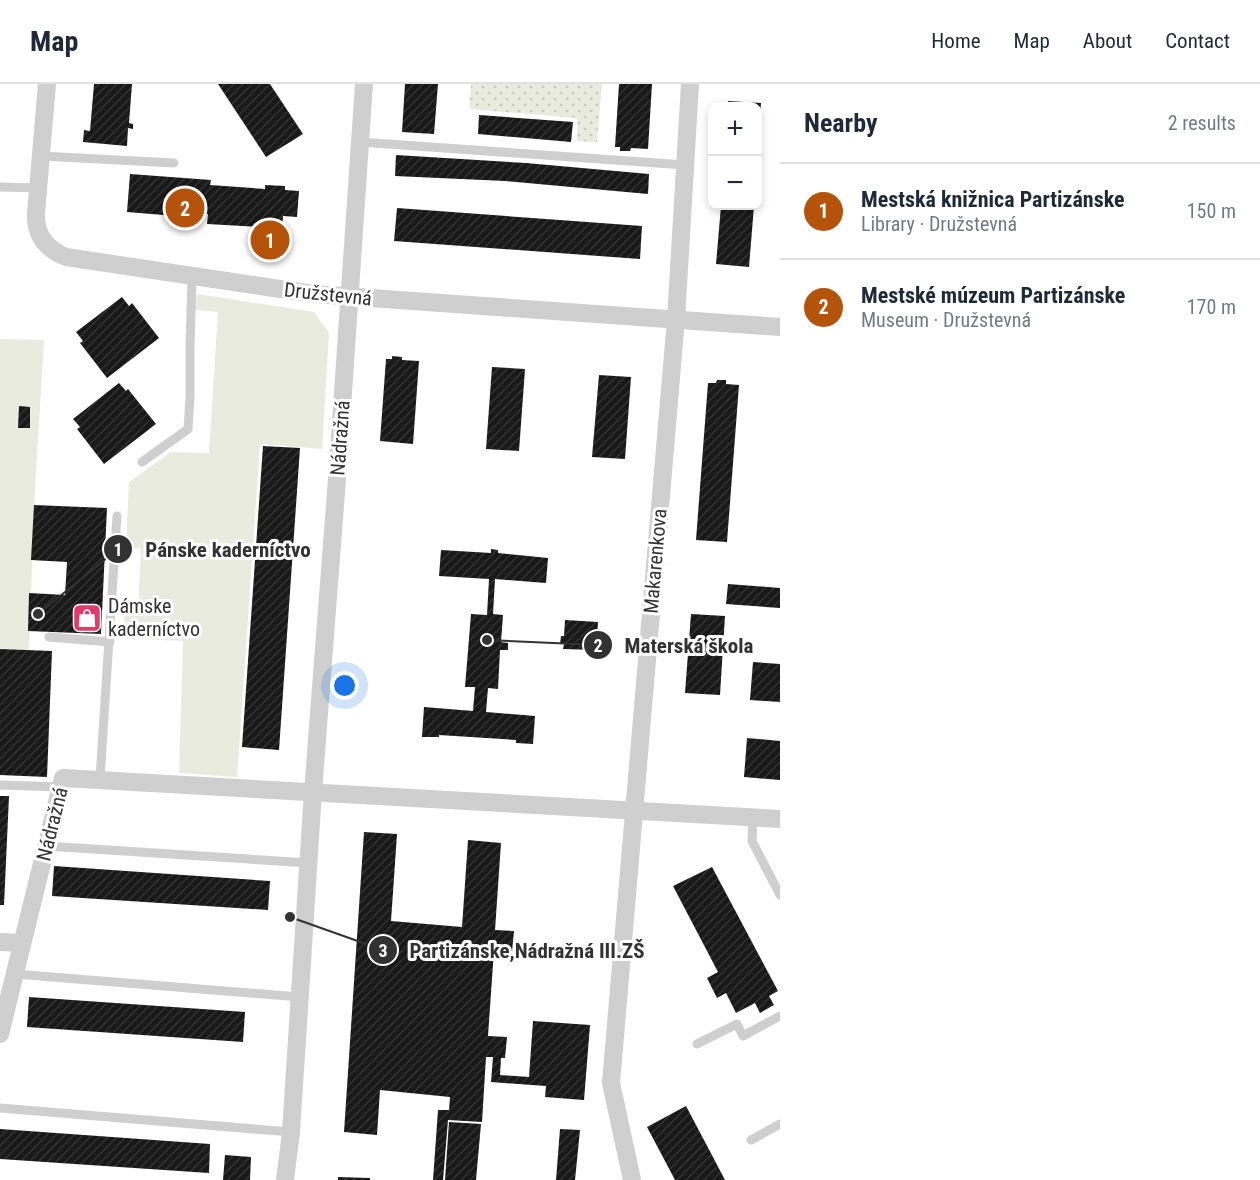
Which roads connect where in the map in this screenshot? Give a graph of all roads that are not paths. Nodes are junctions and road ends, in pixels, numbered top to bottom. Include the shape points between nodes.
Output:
1 (47, 84) edge
2 (364, 84) edge
3 (690, 84) edge
4 (360, 142) junction
5 (41, 156) junction
6 (174, 163) dead end
7 (685, 165) junction
8 (0, 187) edge
9 (39, 188) junction
10 (192, 276) junction
11 (348, 297) junction
12 (676, 319) junction
13 (780, 327) edge
14 (142, 462) dead end
15 (117, 516) dead end
16 (49, 638) dead end
17 (110, 642) junction
18 (100, 779) junction
19 (0, 785) edge
20 (60, 787) junction
21 (313, 792) junction
22 (633, 809) junction
23 (753, 818) junction
24 (780, 819) edge
25 (46, 846) junction
26 (309, 863) junction
27 (780, 895) edge
28 (0, 942) edge
29 (22, 944) junction
30 (15, 974) junction
31 (300, 997) junction
32 (780, 1016) edge
33 (0, 1034) edge
34 (697, 1044) dead end
35 (0, 1108) edge
36 (780, 1124) edge
37 (291, 1132) junction
38 (750, 1140) dead end
39 (285, 1180) edge
40 (632, 1180) edge

1 - 5 street, Družstevná
2 - 4 street, Nádražná
3 - 7 street, Makarenkova
4 - 7 lane
4 - 11 street, Nádražná
5 - 6 lane
5 - 9 street, Družstevná
7 - 12 street, Makarenkova
8 - 9 lane
9 - 10 street, Družstevná via 37,228 43,242 55,253
10 - 11 street, Družstevná
10 - 14 lane via 188,429
11 - 12 street, Družstevná
11 - 21 street, Nádražná
12 - 13 street, Družstevná
12 - 22 street, Makarenkova
15 - 17 lane
16 - 17 lane
17 - 18 lane
18 - 20 street, Nádražná via 63,778
18 - 21 street, Nádražná
19 - 20 lane
20 - 25 street, Nádražná
21 - 22 street
21 - 26 street, Nádražná
22 - 23 street
22 - 40 street, Makarenkova via 611,1083
23 - 24 street
23 - 27 lane via 752,841
25 - 26 lane
25 - 29 street, Nádražná
26 - 31 street, Nádražná
28 - 29 street
29 - 30 street, Nádražná
30 - 31 lane
30 - 33 street, Nádražná
31 - 37 street, Nádražná
32 - 34 lane via 743,1036 736,1024
35 - 37 lane
36 - 38 lane
37 - 39 street, Nádražná

